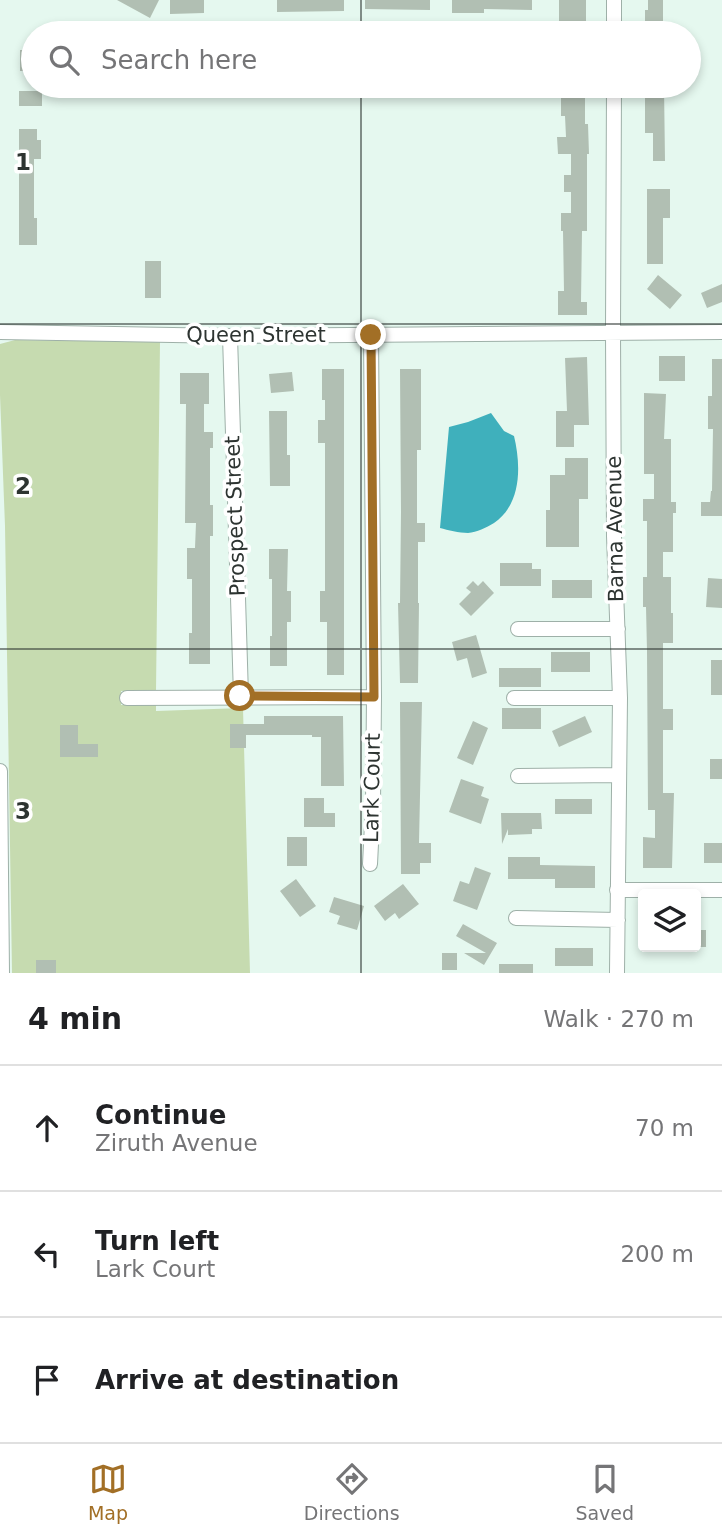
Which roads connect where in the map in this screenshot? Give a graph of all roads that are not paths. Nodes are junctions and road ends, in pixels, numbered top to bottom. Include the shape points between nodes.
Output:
1 (614, 0) edge
2 (614, 21) edge
3 (614, 98) edge
4 (0, 331) edge
5 (612, 332) junction
6 (722, 332) edge
7 (371, 335) junction
8 (230, 336) junction
9 (518, 629) dead end
10 (618, 629) junction
11 (240, 696) junction
12 (374, 697) junction
13 (127, 698) dead end
14 (514, 698) dead end
15 (620, 698) junction
16 (0, 771) edge
17 (619, 775) junction
18 (518, 776) dead end
19 (0, 831) edge
20 (370, 864) dead end
21 (617, 890) junction
22 (722, 890) edge
23 (516, 918) dead end
24 (618, 920) junction
25 (2, 973) edge
26 (617, 973) edge

1 - 2 street
3 - 5 street, Barna Avenue
4 - 8 street, Queen Street
5 - 6 street, Queen Street
5 - 7 street, Queen Street
5 - 10 street, Barna Avenue
7 - 8 street, Queen Street
7 - 12 street, Lark Court
8 - 11 street, Prospect Street
9 - 10 street
10 - 15 street, Barna Avenue
11 - 12 street
11 - 13 street
12 - 20 street, Lark Court
14 - 15 street
15 - 17 street, Barna Avenue
16 - 19 street
17 - 18 street
17 - 21 street, Barna Avenue
19 - 25 street
21 - 22 street
21 - 24 street, Barna Avenue
23 - 24 street
24 - 26 street, Barna Avenue

